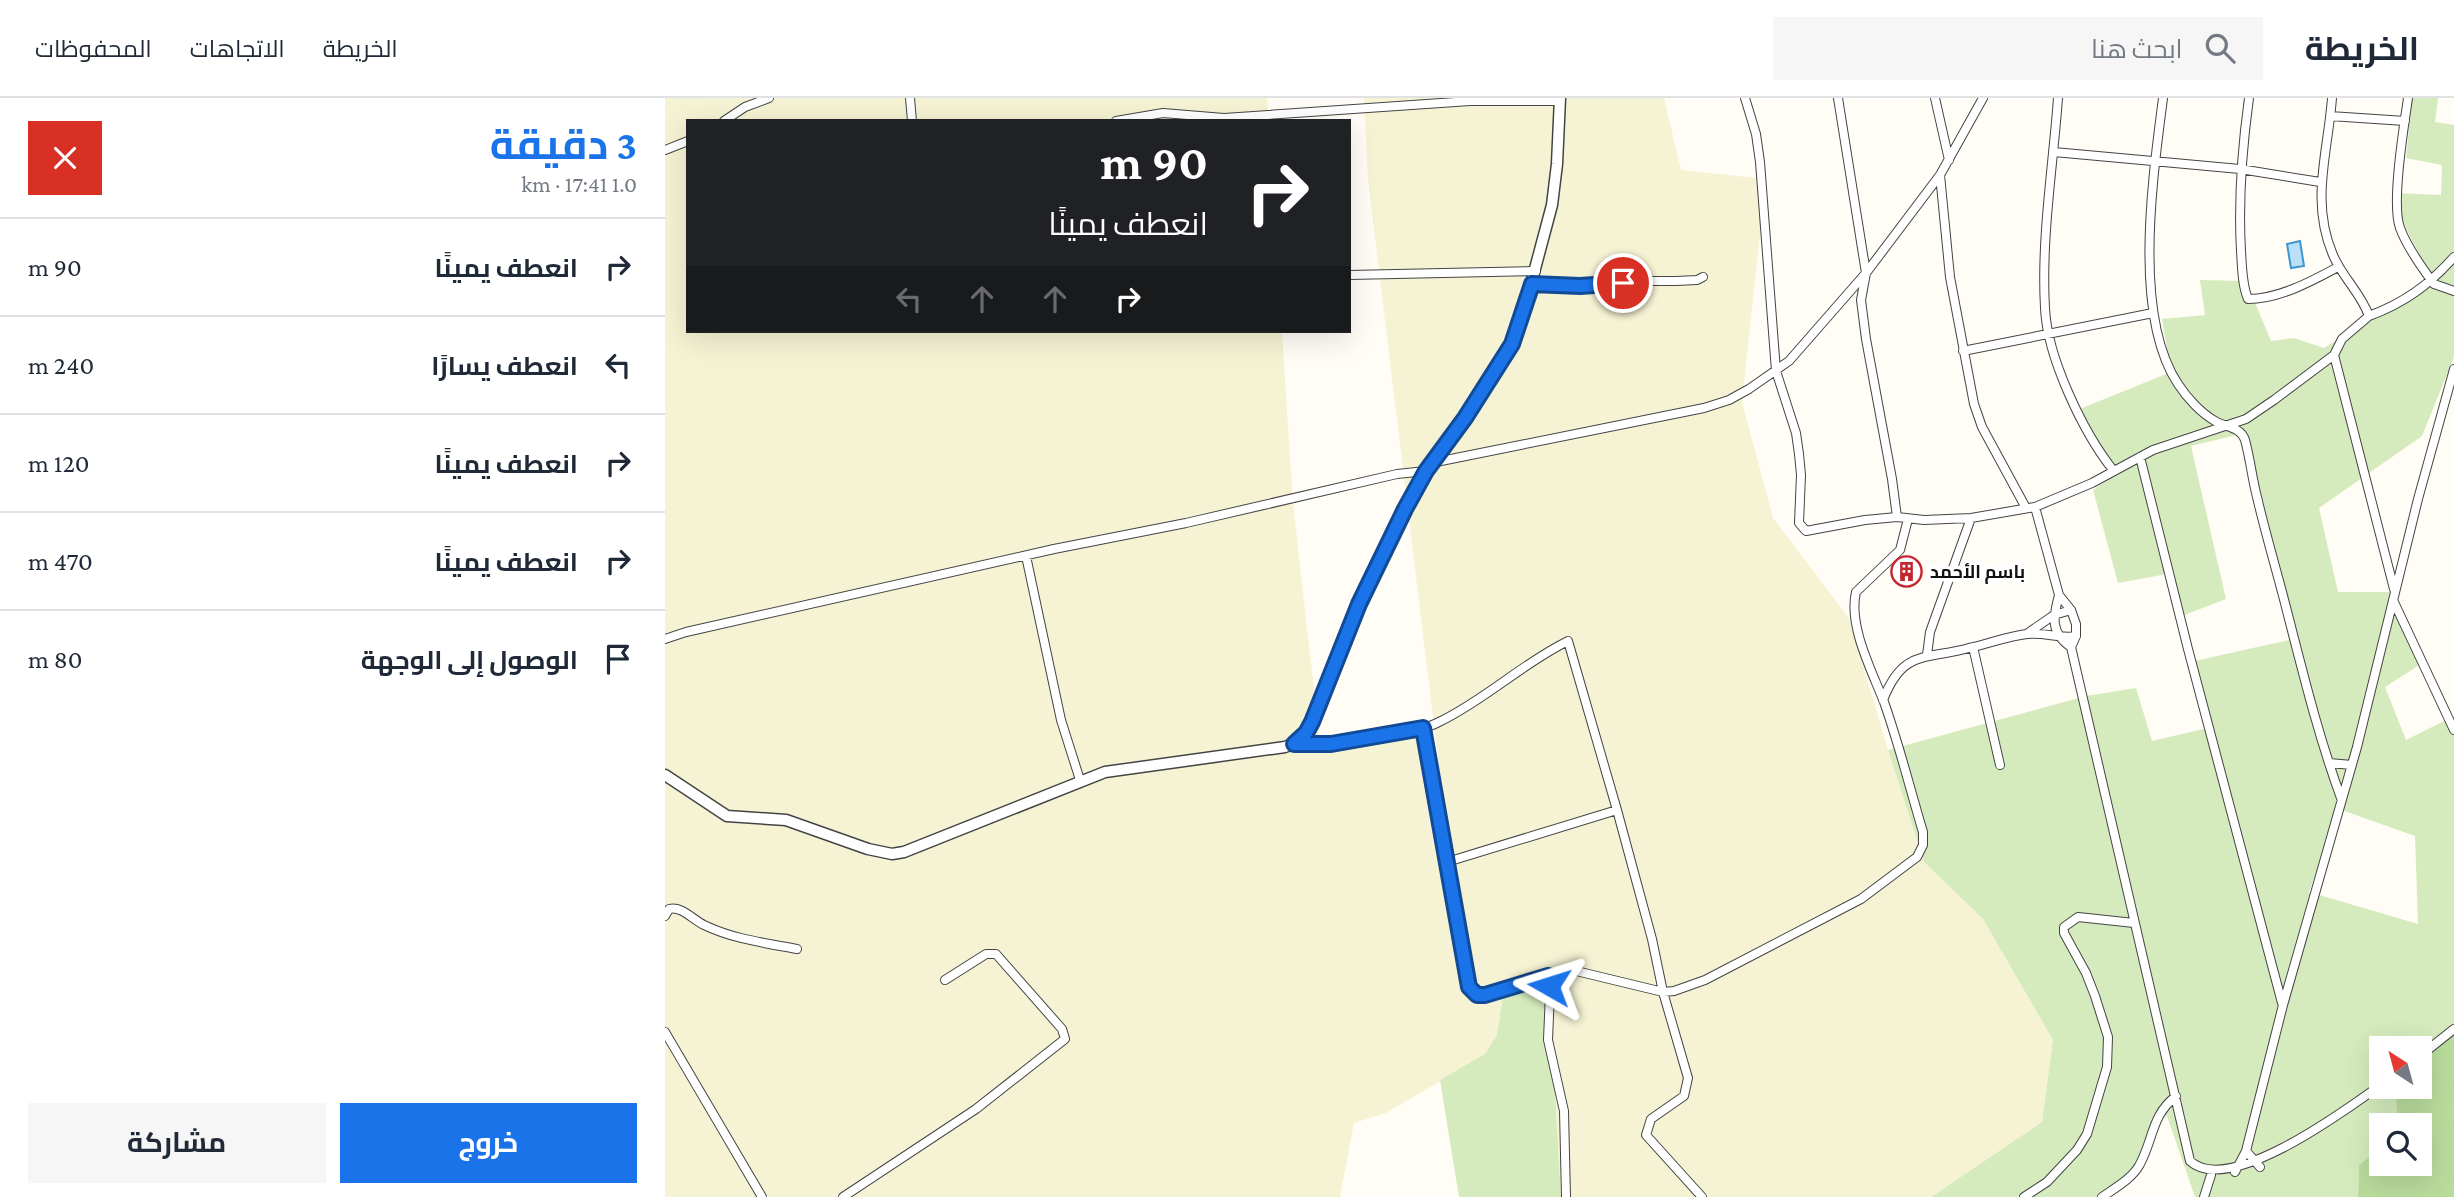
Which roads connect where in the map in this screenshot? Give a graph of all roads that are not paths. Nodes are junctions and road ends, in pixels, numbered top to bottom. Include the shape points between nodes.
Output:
1 (769, 98) edge
2 (910, 98) edge
3 (1745, 98) edge
4 (1838, 98) edge
5 (1935, 98) edge
6 (1983, 98) edge
7 (2058, 98) edge
8 (2163, 98) edge
9 (2249, 98) edge
10 (2332, 98) edge
11 (2408, 98) edge
12 (1560, 99) edge
13 (2330, 117) junction
14 (1195, 118) edge
15 (727, 119) edge
16 (912, 119) edge
17 (1128, 119) edge
18 (2405, 121) junction
19 (686, 142) edge
20 (665, 150) edge
21 (2054, 152) junction
22 (1949, 160) junction
23 (2156, 161) junction
24 (2240, 169) junction
25 (1940, 175) junction
26 (2320, 182) junction
27 (2454, 257) edge
28 (2338, 267) junction
29 (1536, 271) junction
30 (1865, 273) junction
31 (1351, 275) edge
32 (1703, 277) dead end
33 (2432, 282) junction
34 (1532, 284) junction
35 (2454, 291) edge
36 (2153, 313) junction
37 (2369, 316) junction
38 (2049, 333) junction
39 (1963, 351) junction
40 (2334, 355) junction
41 (2454, 369) edge
42 (1776, 371) junction
43 (2224, 426) junction
44 (2140, 457) junction
45 (1428, 467) junction
46 (2113, 470) junction
47 (2030, 507) junction
48 (1897, 517) junction
49 (1971, 518) junction
50 (1908, 519) junction
51 (1026, 556) junction
52 (2059, 596) junction
53 (2394, 596) junction
54 (2071, 610) junction
55 (2054, 615) junction
56 (2028, 634) junction
57 (2057, 636) junction
58 (2076, 636) junction
59 (665, 639) edge
60 (1973, 647) junction
61 (2071, 647) junction
62 (1927, 655) junction
63 (1883, 700) junction
64 (1423, 728) junction
65 (2454, 730) edge
66 (1294, 744) junction
67 (2329, 763) junction
68 (2000, 765) dead end
69 (2352, 765) junction
70 (665, 775) edge
71 (1080, 780) junction
72 (2342, 799) junction
73 (1617, 810) junction
74 (1447, 862) junction
75 (665, 916) edge
76 (2134, 923) junction
77 (797, 948) dead end
78 (1548, 976) junction
79 (945, 980) dead end
80 (1663, 992) junction
81 (2283, 1006) junction
82 (2454, 1029) edge
83 (665, 1032) edge
84 (2433, 1046) edge
85 (2369, 1093) edge
86 (2176, 1096) junction
87 (2246, 1151) junction
88 (2260, 1167) junction
89 (2235, 1172) junction
90 (2211, 1175) junction
91 (762, 1197) edge
92 (843, 1197) edge
93 (1566, 1197) edge
94 (1702, 1197) edge
95 (2024, 1197) edge
96 (2102, 1197) edge
97 (2204, 1197) edge

1 - 15 street
2 - 16 street
3 - 42 street via 1756,134 1763,187
4 - 30 street
5 - 22 street
6 - 22 street
7 - 21 street
8 - 23 street
9 - 24 street
10 - 13 street
11 - 18 street
12 - 14 street
12 - 29 street via 1552,205
13 - 18 street
13 - 26 street
14 - 17 street via 1163,113
18 - 33 street via 2400,229
19 - 20 street
21 - 23 street
21 - 38 street via 2045,246
22 - 25 street
23 - 24 street
23 - 36 street via 2150,234
24 - 26 street
24 - 28 street via 2239,217 2248,299 2309,282
25 - 30 street
25 - 39 street
26 - 28 street via 2324,230
27 - 33 street
28 - 37 street
29 - 31 street
29 - 34 street
30 - 42 street
30 - 48 street via 1861,300 1866,339
32 - 34 street via 1580,286
33 - 35 street
33 - 37 street via 2395,306
34 - 45 street via 1512,344
36 - 38 street
36 - 43 street via 2169,370 2191,401
37 - 40 street via 2343,339
38 - 39 street
38 - 46 street via 2084,425
39 - 47 street via 1982,427
40 - 43 street via 2265,407
40 - 53 street
41 - 53 street
42 - 45 street via 1729,400 1704,408
42 - 48 street via 1796,433 1803,530
43 - 44 street
43 - 67 street via 2244,436
44 - 46 street
44 - 81 street
45 - 51 street
45 - 66 street via 1364,593 1312,722
46 - 47 street
47 - 49 street
47 - 52 street
48 - 50 street
49 - 50 street
49 - 62 street via 1930,632
50 - 63 street via 1900,550 1859,586 1855,598 1864,651
51 - 59 street
51 - 71 street via 1061,720
52 - 54 street
52 - 55 street
53 - 65 street
53 - 69 street
54 - 55 street
54 - 58 street
55 - 56 street
55 - 57 street
56 - 57 street
56 - 60 street
57 - 58 street
57 - 61 street
58 - 61 street
60 - 62 street
60 - 68 street
61 - 76 street
62 - 63 street via 1902,668
63 - 80 street via 1923,832 1917,856 1828,918 1705,980
64 - 66 street via 1331,744
64 - 73 street via 1443,721 1568,641
64 - 74 street
66 - 71 street via 1105,772
67 - 69 street
67 - 72 street
69 - 72 street
70 - 71 street via 727,816 786,820 892,854
72 - 81 street
73 - 74 street
73 - 80 street
74 - 78 street via 1466,979 1473,993 1485,995
75 - 77 street via 669,909 679,908 732,935
76 - 86 street
76 - 95 street via 2078,917 2064,927 2108,1037 2107,1067 2087,1134 2077,1150 2047,1182
78 - 80 street via 1576,971
78 - 93 street via 1548,1040 1564,1111
79 - 92 street via 986,954 996,954 1062,1029 1065,1039 976,1109
80 - 94 street via 1688,1077 1684,1096 1651,1119 1646,1135
81 - 87 street
82 - 84 street
83 - 91 street
85 - 88 street
86 - 90 street via 2190,1161
86 - 96 street via 2153,1125 2132,1175
87 - 88 street
87 - 89 street
88 - 89 street
89 - 90 street
90 - 97 street

